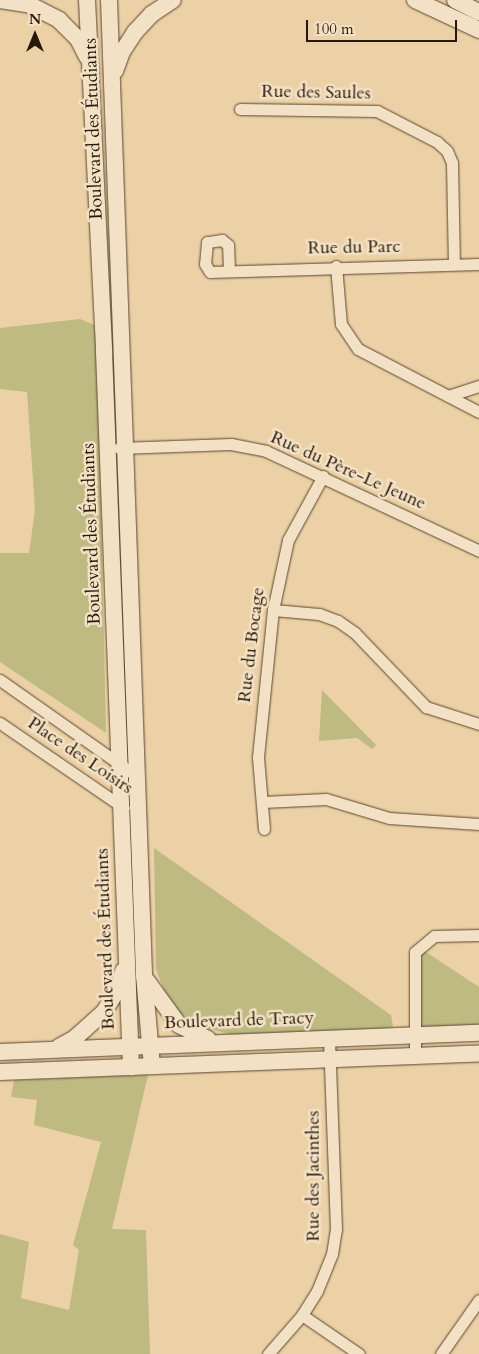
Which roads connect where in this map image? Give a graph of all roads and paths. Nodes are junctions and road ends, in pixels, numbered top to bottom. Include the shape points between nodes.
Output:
1 (0, 0) edge
2 (87, 0) edge
3 (110, 0) edge
4 (173, 0) edge
5 (416, 0) edge
6 (455, 0) edge
7 (479, 12) edge
8 (479, 30) edge
9 (90, 63) junction
10 (113, 80) junction
11 (240, 109) dead end
12 (454, 263) junction
13 (479, 264) edge
14 (336, 266) junction
15 (229, 271) dead end
16 (479, 386) edge
17 (448, 396) junction
18 (479, 412) edge
19 (126, 448) junction
20 (108, 449) junction
21 (323, 476) junction
22 (479, 551) edge
23 (273, 610) junction
24 (0, 680) edge
25 (0, 723) edge
26 (479, 724) edge
27 (120, 765) junction
28 (138, 777) junction
29 (263, 802) junction
30 (121, 806) junction
31 (140, 817) junction
32 (479, 824) edge
33 (264, 829) dead end
34 (479, 935) edge
35 (126, 957) junction
36 (144, 975) junction
37 (479, 1033) edge
38 (414, 1035) junction
39 (329, 1038) junction
40 (225, 1041) junction
41 (130, 1045) junction
42 (151, 1045) junction
43 (55, 1049) junction
44 (0, 1052) edge
45 (479, 1054) edge
46 (415, 1056) junction
47 (330, 1060) junction
48 (152, 1066) junction
49 (130, 1067) junction
50 (0, 1072) edge
51 (479, 1300) edge
52 (302, 1315) junction
53 (268, 1354) edge
54 (359, 1354) edge
55 (441, 1354) edge

1 - 9 street via 30,4 59,20 78,39
2 - 9 street, Boulevard des Étudiants
3 - 10 street, Boulevard des Étudiants
4 - 10 street via 152,14 135,32 122,52
5 - 8 street
6 - 7 street
9 - 20 street, Boulevard des Étudiants
10 - 19 street, Boulevard des Étudiants
11 - 12 street, Rue des Saules via 377,111 437,142 447,151 452,163
12 - 13 street, Rue du Parc
12 - 14 street, Rue du Parc
14 - 15 street, Rue du Parc
14 - 17 street via 338,315 348,338 367,356
16 - 17 street
17 - 18 street
19 - 20 street, Rue du Père-Le Jeune
19 - 21 street, Rue du Père-Le Jeune via 231,444 266,451
19 - 28 street, Boulevard des Étudiants
20 - 27 street, Boulevard des Étudiants
21 - 22 street, Rue du Père-Le Jeune
21 - 23 street, Rue du Bocage via 288,540
23 - 26 street via 320,614 338,621 355,633 426,708
23 - 29 street, Rue du Bocage via 258,757
24 - 27 street, Place des Loisirs
25 - 30 street, Place des Loisirs
27 - 28 street, Place des Loisirs
27 - 30 street, Boulevard des Étudiants
28 - 31 street, Boulevard des Étudiants
29 - 32 street via 326,799 389,818
29 - 33 street, Rue du Bocage
30 - 31 street, Place des Loisirs
30 - 35 street, Boulevard des Étudiants
31 - 36 street, Boulevard des Étudiants
34 - 38 street via 434,936 415,952
35 - 41 street, Boulevard des Étudiants
35 - 43 street via 117,990 104,1012 75,1038
36 - 40 street via 160,1004 178,1026 202,1038
36 - 42 street, Boulevard des Étudiants
37 - 38 street, Boulevard de Tracy
38 - 39 street, Boulevard de Tracy
38 - 46 street
39 - 40 street, Boulevard de Tracy
39 - 47 street, Rue des Jacinthes
40 - 42 street, Boulevard de Tracy
41 - 42 street, Boulevard de Tracy
41 - 43 street, Boulevard de Tracy
41 - 49 street, Boulevard des Étudiants
42 - 48 street, Boulevard des Étudiants
43 - 44 street, Boulevard de Tracy
45 - 46 street
46 - 47 street
47 - 48 street
47 - 52 street, Rue des Jacinthes via 336,1229 330,1261
48 - 49 street
49 - 50 street
51 - 55 street
52 - 53 street, Rue des Jacinthes
52 - 54 street

